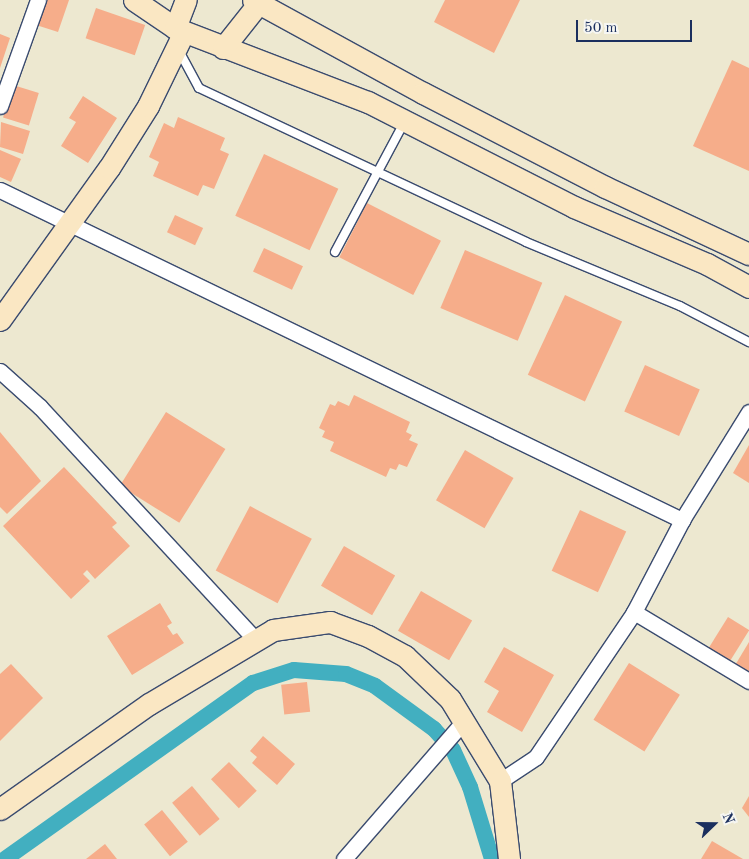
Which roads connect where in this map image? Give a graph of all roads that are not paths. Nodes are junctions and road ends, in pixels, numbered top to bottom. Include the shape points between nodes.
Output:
1 (38, 0) edge
2 (134, 0) edge
3 (186, 0) edge
4 (258, 1) edge
5 (179, 35) junction
6 (223, 48) junction
7 (0, 106) edge
8 (405, 121) junction
9 (378, 173) junction
10 (0, 190) edge
11 (69, 225) junction
12 (335, 252) dead end
13 (749, 254) edge
14 (749, 288) edge
15 (0, 320) edge
16 (749, 342) edge
17 (0, 371) edge
18 (749, 412) edge
19 (682, 520) junction
20 (634, 612) junction
21 (256, 640) junction
22 (749, 681) edge
23 (464, 721) junction
24 (500, 781) junction
25 (0, 809) edge
26 (344, 859) edge
27 (509, 859) edge

1 - 7 street
2 - 5 main road
3 - 5 main road
4 - 6 main road
4 - 13 main road via 423,93 588,178
5 - 6 main road
5 - 9 lane via 199,88
5 - 11 main road via 148,106
6 - 8 main road via 368,102
8 - 9 lane
8 - 14 main road via 574,207 707,264
9 - 12 lane
9 - 16 lane via 526,242 680,306
10 - 11 street
11 - 15 main road
11 - 19 street
17 - 21 street via 40,407
18 - 19 street
19 - 20 street
20 - 22 street
20 - 24 street via 536,756
21 - 23 main road via 273,630 330,622 368,636 405,656 450,700
21 - 25 main road via 150,704
23 - 24 main road
23 - 26 street
24 - 27 main road

